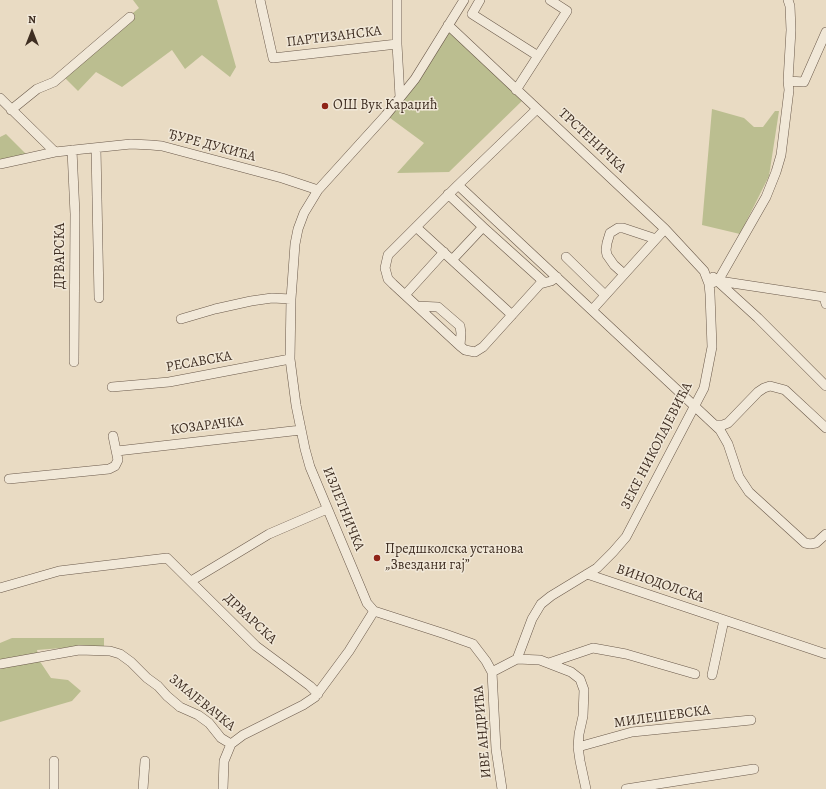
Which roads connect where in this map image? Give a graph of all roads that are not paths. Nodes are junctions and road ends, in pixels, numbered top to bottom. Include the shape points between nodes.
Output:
1 (260, 0) edge
2 (397, 0) edge
3 (464, 0) edge
4 (480, 0) edge
5 (550, 0) edge
6 (788, 0) edge
7 (130, 17) dead end
8 (448, 25) junction
9 (826, 32) edge
10 (397, 44) junction
11 (538, 56) junction
12 (788, 81) junction
13 (516, 90) junction
14 (400, 97) junction
15 (0, 98) edge
16 (537, 109) junction
17 (11, 110) junction
18 (96, 148) junction
19 (72, 150) junction
20 (55, 152) junction
21 (0, 164) edge
22 (458, 184) junction
23 (318, 190) junction
24 (448, 194) junction
25 (416, 227) junction
26 (483, 227) junction
27 (665, 228) junction
28 (656, 239) junction
29 (444, 252) junction
30 (566, 257) dead end
31 (452, 260) junction
32 (704, 271) junction
33 (624, 274) junction
34 (556, 277) junction
35 (718, 281) junction
36 (544, 282) junction
37 (709, 284) junction
38 (405, 295) junction
39 (605, 295) junction
40 (99, 298) dead end
41 (291, 299) junction
42 (826, 304) edge
43 (417, 306) junction
44 (592, 310) junction
45 (512, 315) junction
46 (182, 319) dead end
47 (460, 346) junction
48 (290, 359) junction
49 (74, 362) dead end
50 (826, 386) edge
51 (112, 387) dead end
52 (694, 406) junction
53 (715, 425) junction
54 (826, 428) edge
55 (300, 430) junction
56 (113, 436) dead end
57 (117, 451) junction
58 (10, 479) dead end
59 (327, 509) junction
60 (826, 534) edge
61 (587, 574) junction
62 (191, 581) junction
63 (0, 588) edge
64 (374, 611) junction
65 (724, 620) junction
66 (826, 654) edge
67 (517, 659) junction
68 (548, 663) junction
69 (0, 664) edge
70 (492, 672) junction
71 (695, 674) dead end
72 (712, 675) dead end
73 (318, 694) junction
74 (751, 720) dead end
75 (231, 744) junction
76 (578, 747) junction
77 (145, 760) dead end
78 (54, 761) dead end
79 (754, 769) dead end
80 (54, 789) edge
81 (143, 789) edge
82 (223, 789) edge
83 (502, 789) edge
84 (586, 789) edge
85 (626, 789) edge

1 - 10 street, ПАРТИЗАНСКА via 273,58
2 - 10 street
3 - 8 street, ИЗЛЕТНИЧКА
4 - 11 street via 472,14
5 - 11 street via 567,11
6 - 12 street via 791,30
7 - 17 street via 54,82 37,89
8 - 13 street, ТРСТЕНИЧКА
8 - 14 street, ИЗЛЕТНИЧКА via 415,79
9 - 12 street via 804,82
10 - 14 street
11 - 13 street
12 - 35 street via 789,90 776,172 766,196
13 - 16 street, ТРСТЕНИЧКА
14 - 23 street, ИЗЛЕТНИЧКА
15 - 17 street
16 - 22 street
16 - 27 street, ТРСТЕНИЧКА
17 - 20 street
18 - 19 street, ЂУРЕ ДУКИЋА
18 - 23 street, ЂУРЕ ДУКИЋА via 131,144 162,146
18 - 40 street
19 - 20 street, ЂУРЕ ДУКИЋА
19 - 49 street, ДРВАРСКА via 75,214
20 - 21 street, ЂУРЕ ДУКИЋА
22 - 24 street
22 - 34 street
23 - 41 street, ИЗЛЕТНИЧКА via 298,228
24 - 25 street
24 - 26 street
25 - 29 street
25 - 38 street via 386,261 388,279
26 - 31 street
26 - 36 street
27 - 28 street
27 - 32 street, ТРСТЕНИЧКА
28 - 33 street
28 - 33 street via 623,228 610,233 607,256
29 - 31 street
29 - 38 street
30 - 39 street
31 - 45 street
32 - 35 street
32 - 37 street, ТРСТЕНИЧКА
33 - 39 street
34 - 36 street
34 - 44 street
35 - 37 street
35 - 42 street via 824,297
35 - 50 street
36 - 45 street
37 - 52 street, ЗЕКЕ НИКОЛАЈЕВИЋА via 712,348 704,388
38 - 43 street
39 - 44 street
41 - 46 street via 272,298 216,309
41 - 48 street, ИЗЛЕТНИЧКА
43 - 47 street
43 - 47 street via 434,306 441,309 460,326
44 - 52 street
45 - 47 street via 479,350 470,352
48 - 51 street, РЕСАВСКА via 169,382
48 - 55 street, ИЗЛЕТНИЧКА
52 - 53 street
52 - 61 street, ЗЕКЕ НИКОЛАЈЕВИЋА via 626,537 597,568
53 - 54 street via 728,423 758,392 770,386 785,390
53 - 60 street via 728,444 739,478 749,492 805,542 816,543
55 - 57 street, КОЗАРАЧКА
55 - 59 street, ИЗЛЕТНИЧКА via 310,467
56 - 57 street
57 - 58 street via 118,460 109,469
59 - 62 street via 269,534
59 - 64 street, ИЗЛЕТНИЧКА via 367,603
61 - 65 street, ВИНОДОЛСКА
61 - 67 street, ЗЕКЕ НИКОЛАЈЕВИЋА via 541,604 532,619
62 - 63 street, ДРВАРСКА via 167,558 59,571
62 - 73 street, ДРВАРСКА via 256,646
64 - 70 street via 473,644
64 - 73 street, ЗМАЈЕВАЧКА
65 - 66 street, ВИНОДОЛСКА
65 - 72 street
67 - 68 street
67 - 70 street
68 - 71 street via 593,648 626,654
68 - 76 street via 571,672 580,679 584,690
69 - 75 street, ЗМАЈЕВАЧКА via 79,650 110,651 120,654 176,704 209,723 221,738
70 - 83 street, ИВЕ АНДРИЋА via 496,749
73 - 75 street, ЗМАЈЕВАЧКА via 303,705 243,735
74 - 76 street, МИЛЕШЕВСКА via 632,732
75 - 82 street, ЗМАЈЕВАЧКА via 224,761
76 - 84 street
77 - 81 street
78 - 80 street
79 - 85 street

